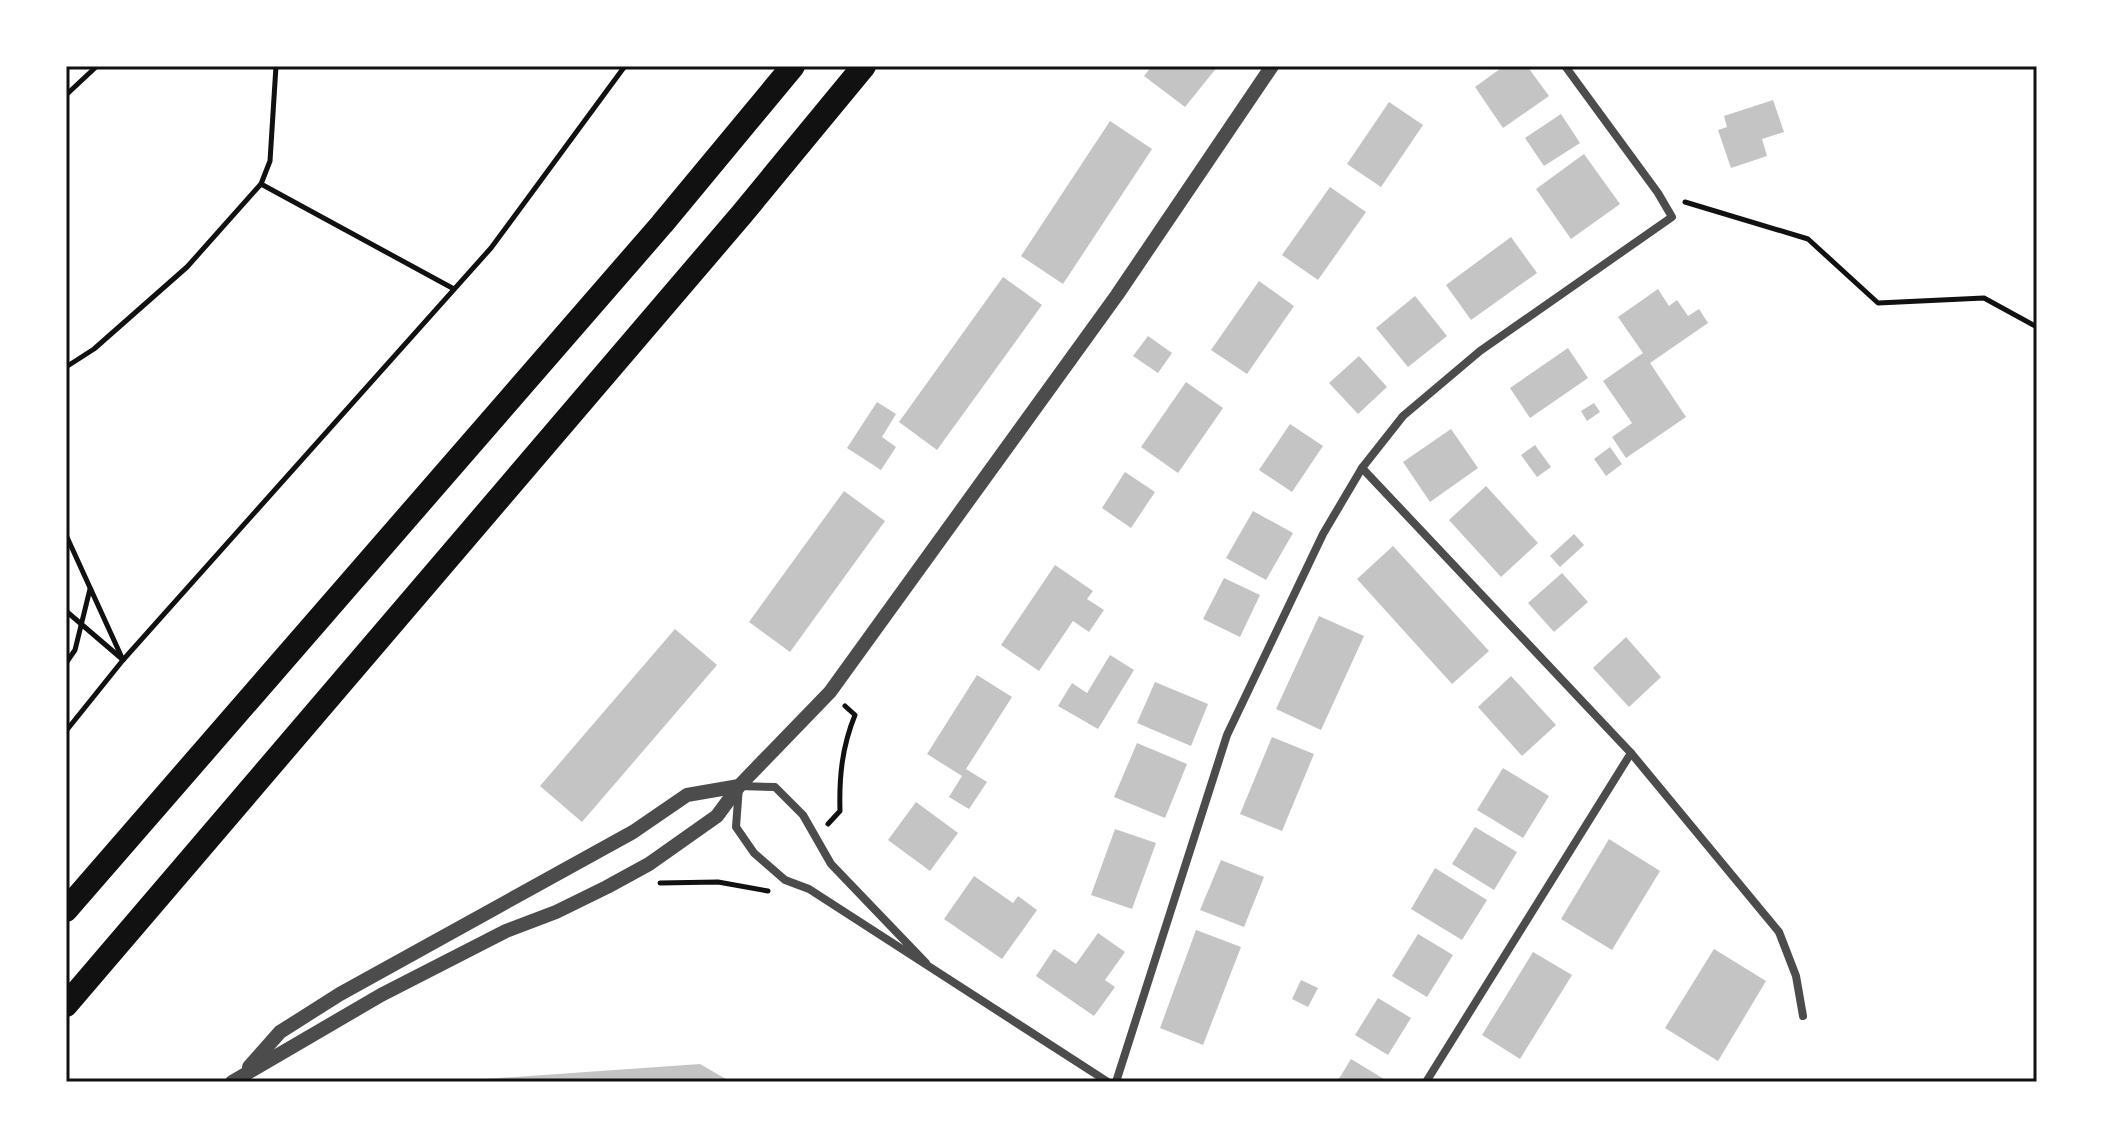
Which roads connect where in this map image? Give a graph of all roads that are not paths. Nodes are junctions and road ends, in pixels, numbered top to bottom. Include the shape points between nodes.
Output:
1 (793, 66) edge
2 (864, 66) edge
3 (1272, 66) edge
4 (1565, 66) edge
5 (1362, 468) junction
6 (1631, 753) junction
7 (739, 786) junction
8 (66, 910) edge
9 (926, 963) junction
10 (66, 1005) edge
11 (1803, 1016) dead end
12 (236, 1079) edge
13 (1108, 1082) edge
14 (1116, 1082) edge
15 (1426, 1082) edge

1 - 8 highway
2 - 10 highway
3 - 7 street via 1117,295 830,692
4 - 5 street via 1672,217 1480,351 1403,416
5 - 6 street
5 - 14 street via 1323,534 1227,735
6 - 11 street via 1779,932 1796,976
6 - 15 street
7 - 9 street via 775,787 803,815 831,864
7 - 9 street via 736,827 754,853 785,880 809,889
7 - 12 street via 717,816 649,864 381,995
7 - 12 street via 687,795 619,840 340,994 280,1032
9 - 13 street

